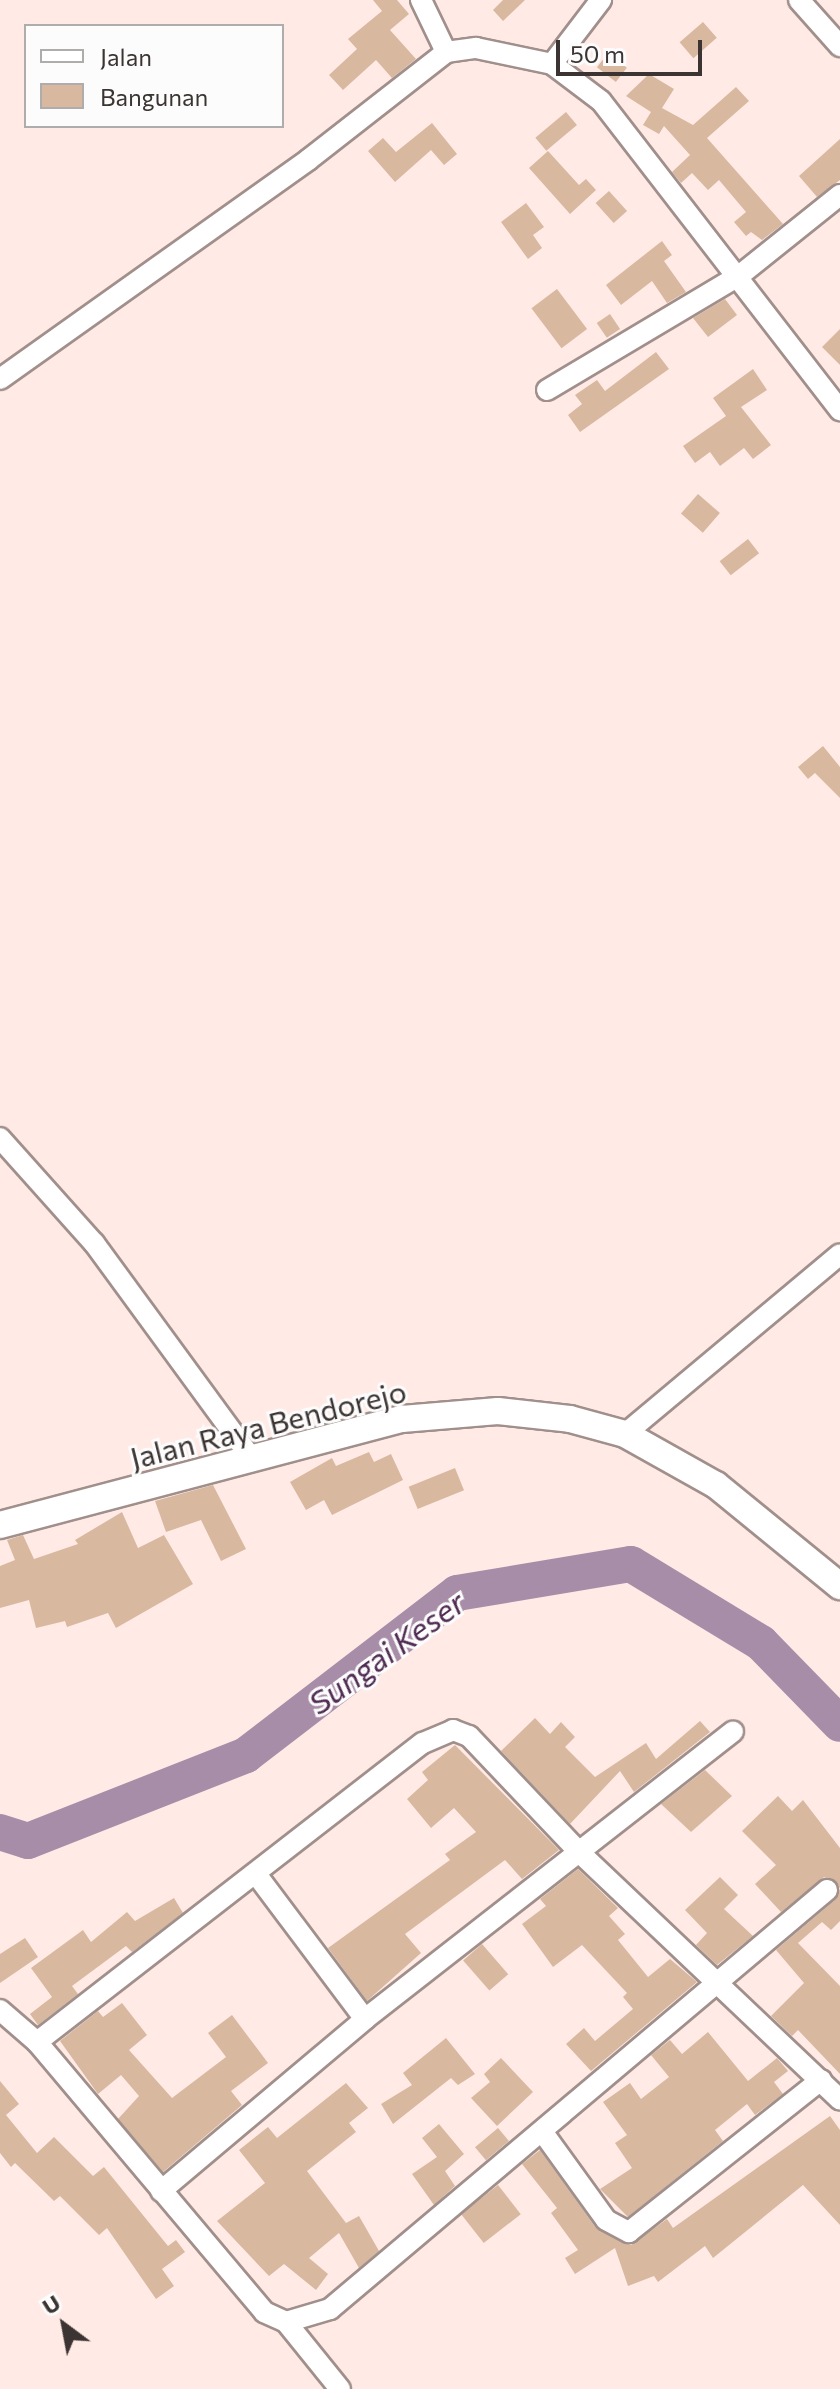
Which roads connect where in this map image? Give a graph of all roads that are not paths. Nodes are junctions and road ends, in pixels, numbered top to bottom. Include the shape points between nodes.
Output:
1 (421, 0) edge
2 (601, 0) edge
3 (799, 0) edge
4 (840, 46) edge
5 (446, 52) junction
6 (552, 64) junction
7 (840, 195) edge
8 (740, 275) junction
9 (0, 379) edge
10 (547, 390) dead end
11 (840, 410) edge
12 (0, 1138) edge
13 (840, 1254) edge
14 (625, 1434) junction
15 (252, 1459) junction
16 (0, 1525) edge
17 (840, 1586) edge
18 (733, 1731) dead end
19 (578, 1851) junction
20 (256, 1874) junction
21 (827, 1890) dead end
22 (718, 1979) junction
23 (0, 2010) edge
24 (365, 2019) junction
25 (37, 2042) junction
26 (821, 2080) junction
27 (840, 2100) edge
28 (544, 2134) junction
29 (161, 2191) junction
30 (286, 2322) junction
31 (340, 2389) edge

1 - 5 street
2 - 6 street
3 - 4 street
5 - 6 street via 476,48
5 - 9 street via 308,160
6 - 8 street via 601,101
7 - 8 street
8 - 10 street
8 - 11 street
12 - 15 street via 94,1243
13 - 14 street
14 - 15 main road, Jalan Raya Bendorejo via 570,1419 498,1411 402,1419
14 - 17 main road, Jalan Raya Bendorejo via 716,1485
15 - 16 main road, Jalan Raya Bendorejo
18 - 19 street
19 - 20 street via 469,1736 453,1730 423,1743
19 - 22 street
19 - 24 street
20 - 24 street
20 - 25 street
21 - 22 street
22 - 26 street
22 - 28 street
23 - 25 street
24 - 29 street
25 - 29 street
26 - 27 street
26 - 28 street via 629,2232 606,2220
28 - 30 street via 330,2309
29 - 30 street via 264,2312
30 - 31 street

